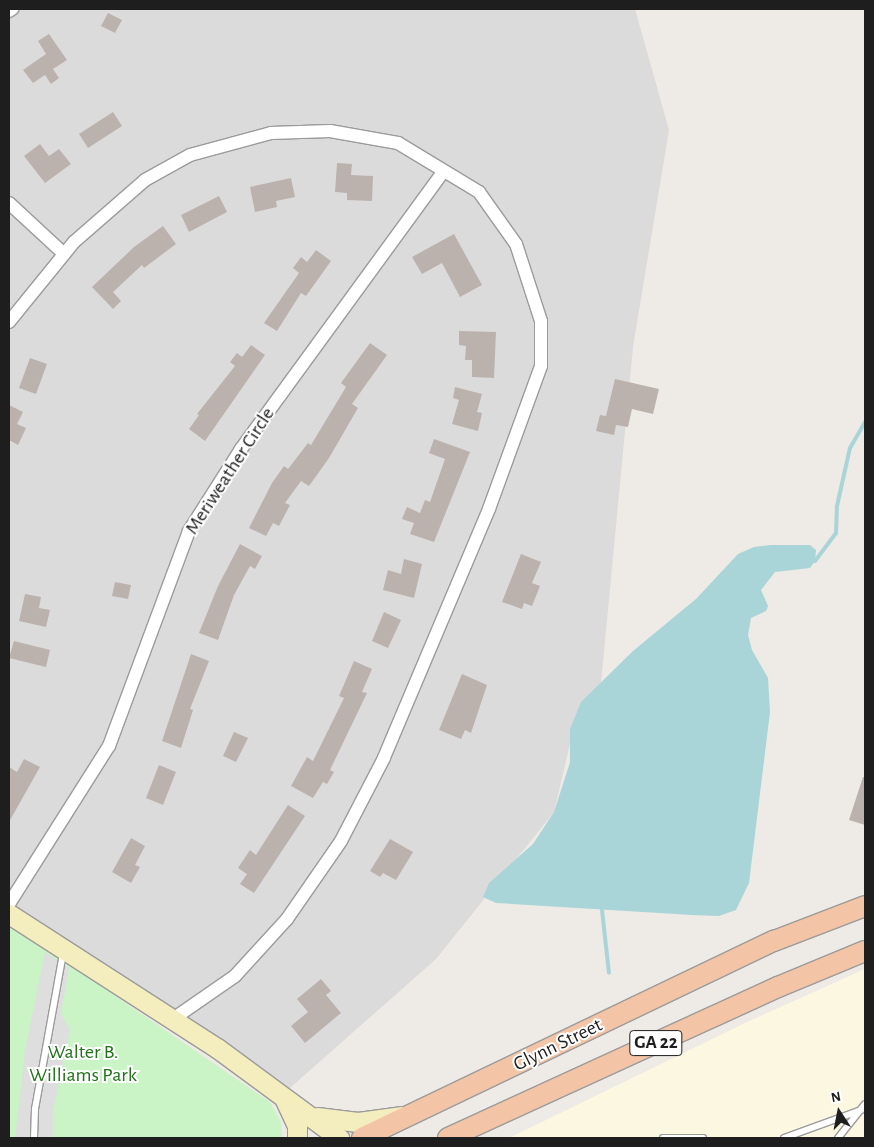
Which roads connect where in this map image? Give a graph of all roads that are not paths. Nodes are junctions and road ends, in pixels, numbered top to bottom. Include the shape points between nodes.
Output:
1 (12, 9) edge
2 (9, 11) edge
3 (444, 171) junction
4 (9, 203) edge
5 (64, 254) junction
6 (9, 322) edge
7 (9, 904) edge
8 (865, 906) edge
9 (9, 914) edge
10 (63, 949) junction
11 (865, 951) edge
12 (173, 1020) junction
13 (282, 1095) junction
14 (863, 1107) edge
15 (414, 1114) junction
16 (310, 1115) junction
17 (34, 1138) edge
18 (297, 1138) edge
19 (339, 1138) edge
20 (362, 1138) edge
21 (449, 1138) edge
22 (663, 1138) edge
23 (703, 1138) edge
24 (784, 1138) edge
25 (838, 1138) edge

1 - 2 street
3 - 5 street via 398,143 330,131 270,133 190,155 145,180
3 - 7 street, Meriweather Circle via 241,449 189,531 109,746
3 - 12 street via 478,192 516,244 541,321 541,366 489,509 436,639 384,758 341,841 287,919 235,976
4 - 5 street
5 - 6 street
8 - 15 main road, Glynn Street / GA 22 via 774,941
9 - 10 main road
10 - 12 main road
10 - 17 lane via 35,1108
11 - 21 main road, Glynn Street / GA 22 via 778,986
12 - 13 main road
13 - 16 main road
13 - 18 main road via 294,1119
14 - 24 lane
14 - 25 lane
15 - 16 main road via 358,1122 336,1122
15 - 20 main road, Glynn Street / GA 22
16 - 19 main road
22 - 23 lane

